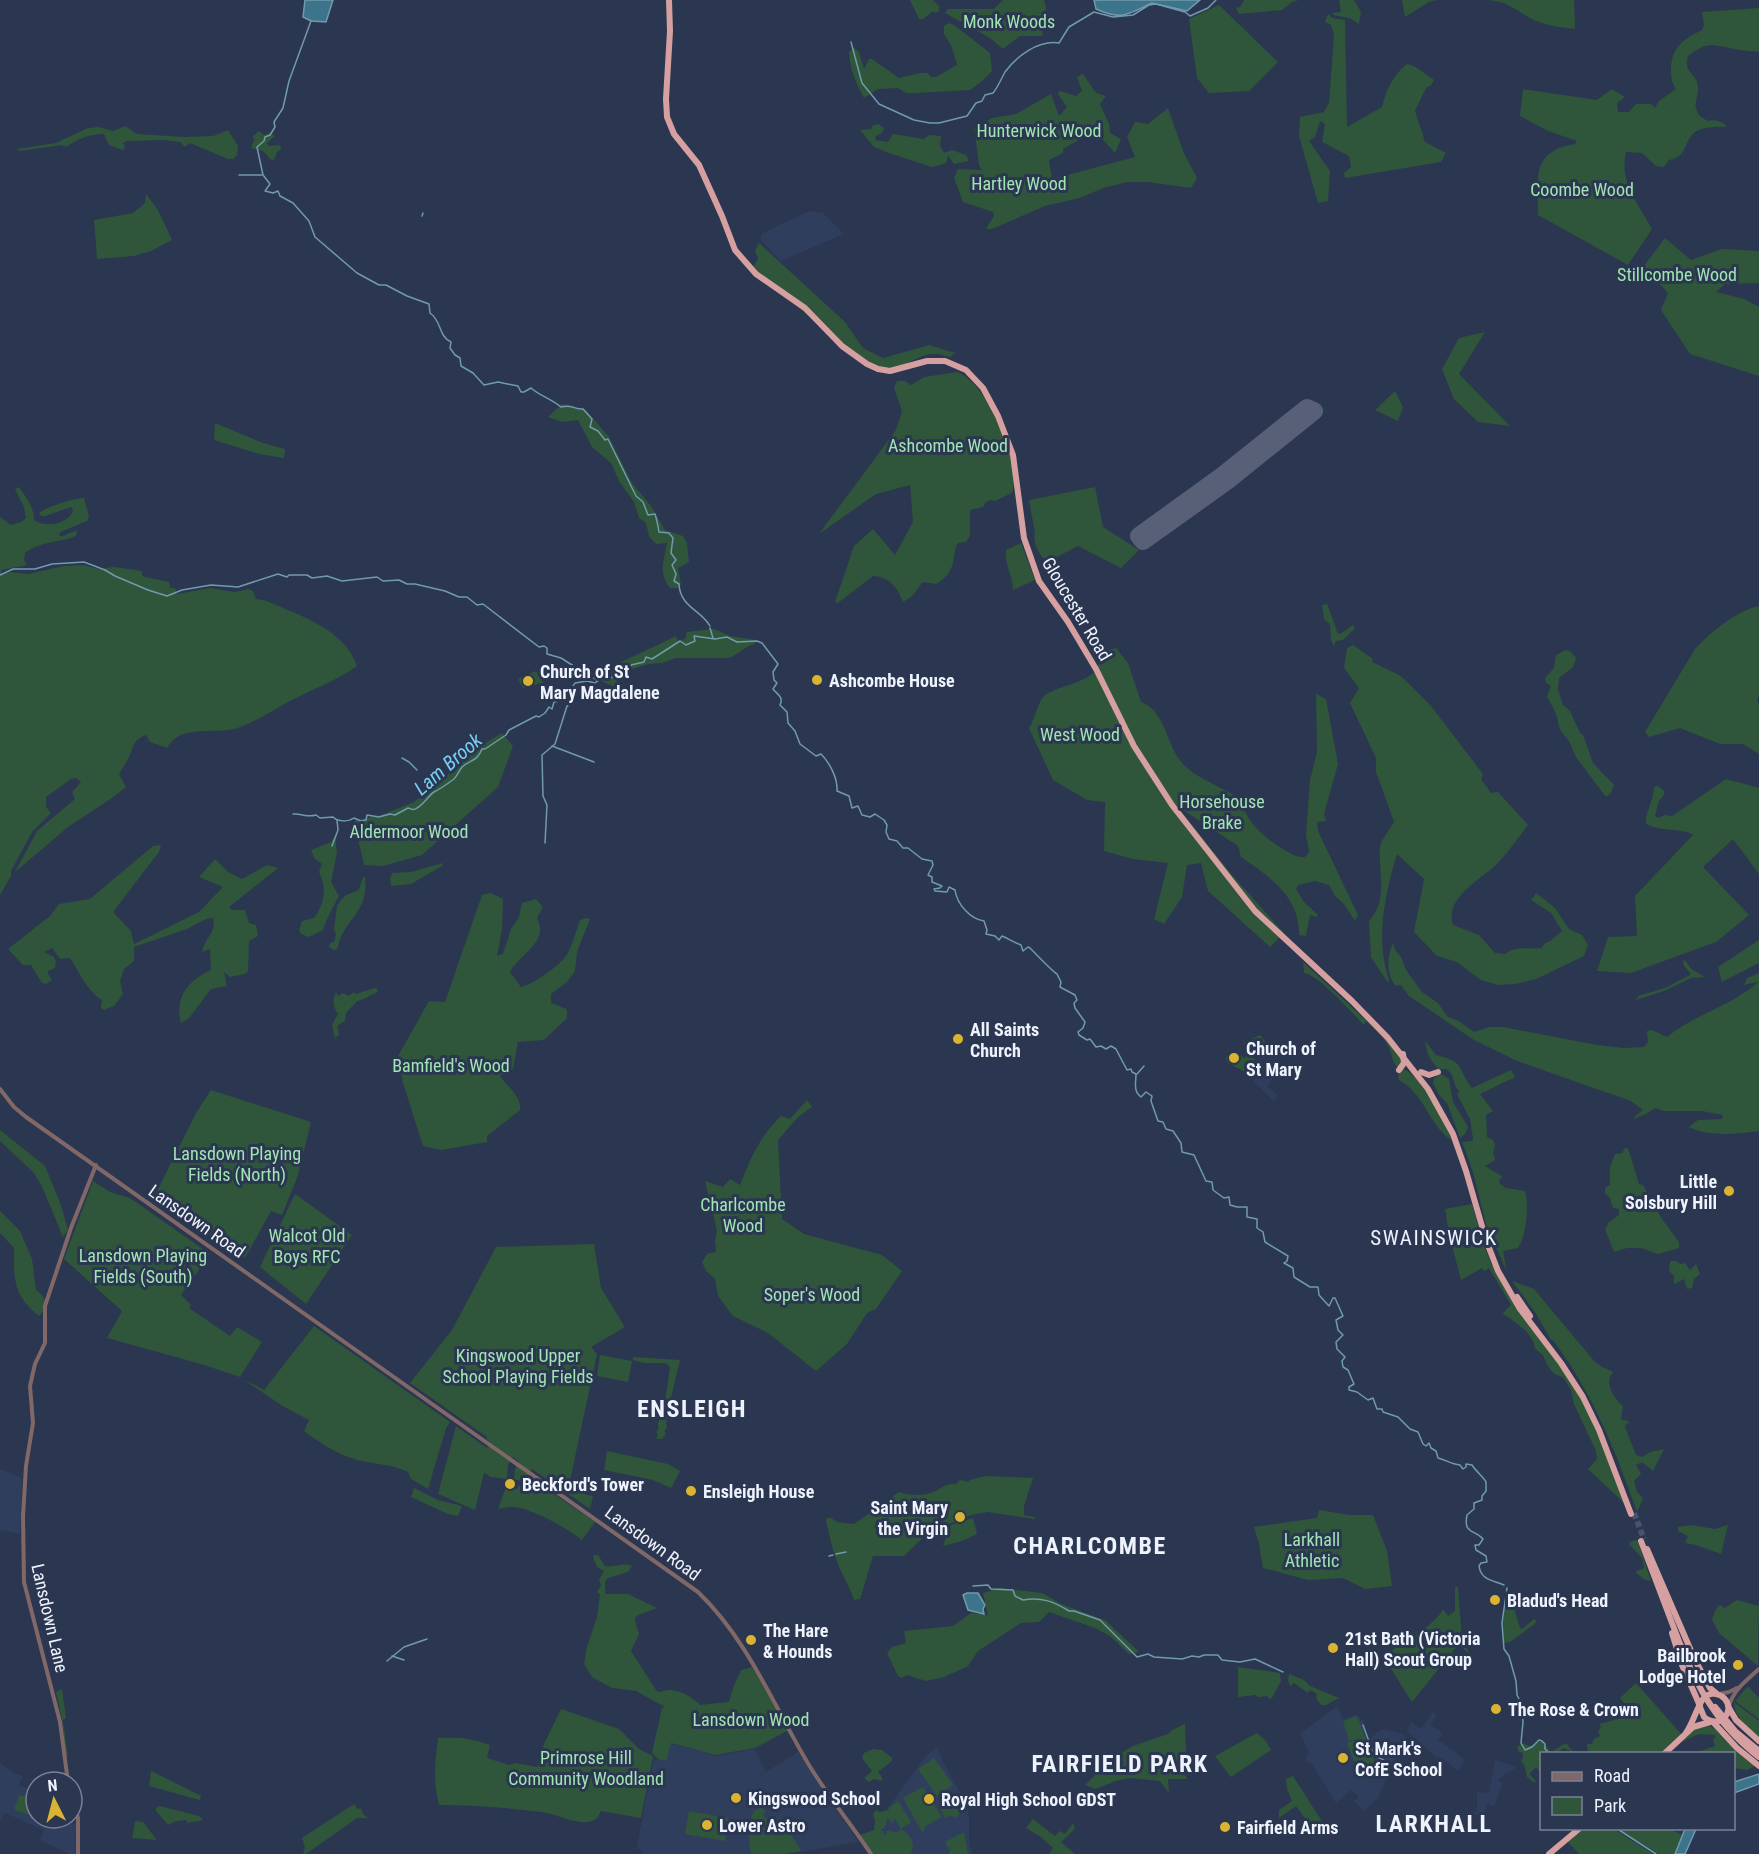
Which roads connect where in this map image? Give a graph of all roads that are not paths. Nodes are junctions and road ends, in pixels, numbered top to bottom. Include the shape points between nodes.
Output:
1 (669, 0) edge
2 (1352, 1001) junction
3 (1402, 1054) junction
4 (1419, 1071) junction
5 (1431, 1085) junction
6 (0, 1089) edge
7 (1455, 1133) junction
8 (98, 1167) junction
9 (1632, 1514) tunnel mouth
10 (1647, 1549) junction
11 (1660, 1590) junction
12 (1759, 1669) edge
13 (1739, 1687) junction
14 (1716, 1694) junction
15 (1701, 1704) junction
16 (1728, 1710) junction
17 (1713, 1722) junction
18 (1686, 1733) junction
19 (1759, 1741) edge
20 (1666, 1752) edge
21 (1758, 1759) edge
22 (66, 1770) edge
23 (78, 1830) edge
24 (1578, 1830) edge
25 (78, 1854) edge
26 (871, 1854) edge
27 (1549, 1854) edge

1 - 2 highway, Gloucester Road via 666,114 672,130 699,165 735,250 756,274 805,308 848,351 874,367 896,371 938,359 960,366 979,382 1013,455 1024,538 1039,581 1096,669 1130,739 1163,793 1255,911
2 - 3 highway
2 - 4 highway via 1391,1036
3 - 4 highway
3 - 4 highway via 1404,1063 1399,1069
4 - 5 highway
4 - 5 highway via 1436,1073
4 - 7 highway
5 - 7 highway
6 - 8 street, Lansdown Road via 20,1112
7 - 9 highway via 1498,1270 1520,1309 1583,1397
8 - 22 street, Lansdown Lane via 74,1220 45,1306 45,1343 30,1386 33,1423 22,1516 24,1582 60,1722
8 - 26 street, Lansdown Road via 698,1592 734,1635 806,1761
10 - 11 highway via 1642,1540
10 - 14 highway via 1695,1660
10 - 21 highway via 1703,1690
11 - 15 highway via 1680,1659
11 - 21 highway via 1700,1691 1717,1717
12 - 13 street
13 - 14 street
13 - 16 street
14 - 15 highway
14 - 16 highway via 1726,1700
15 - 17 highway via 1704,1718
15 - 18 highway
16 - 17 highway
16 - 19 highway
17 - 18 highway via 1697,1725
17 - 21 highway via 1737,1748
18 - 20 highway
23 - 25 street
24 - 27 highway

